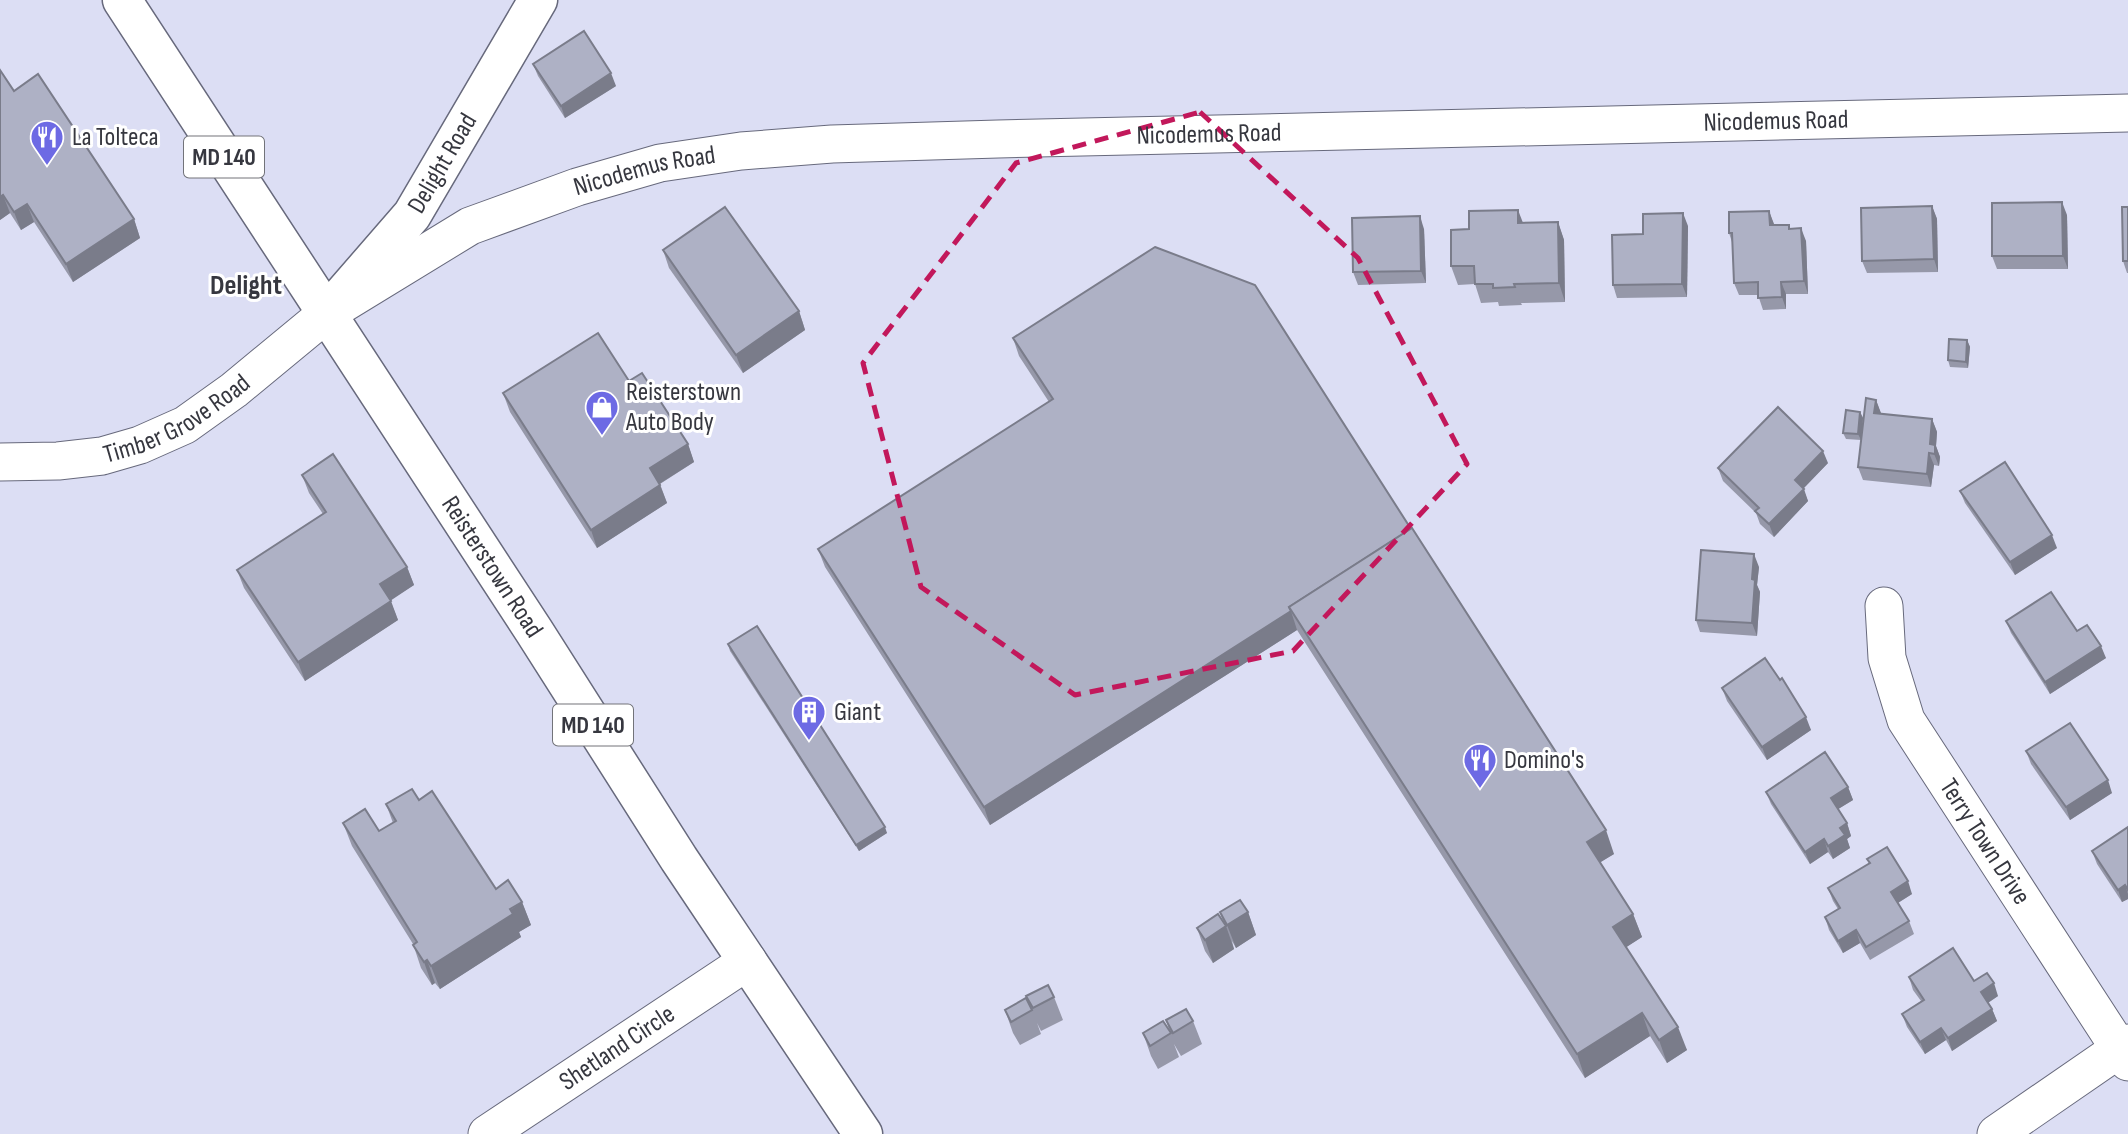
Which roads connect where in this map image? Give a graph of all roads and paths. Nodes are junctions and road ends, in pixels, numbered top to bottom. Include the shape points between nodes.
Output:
1 (122, 0) edge
2 (538, 0) edge
3 (2128, 113) edge
4 (326, 314) junction
5 (0, 462) edge
6 (1884, 606) dead end
7 (748, 961) junction
8 (2125, 1052) edge
9 (486, 1134) edge
10 (863, 1134) edge
11 (1996, 1134) edge

1 - 4 main road, Reisterstown Road / MD 140
2 - 4 main road, Delight Road via 412,215
3 - 4 street, Nicodemus Road via 998,139 741,151 660,163 470,226
4 - 5 street, Timber Grove Road via 185,425 102,456
4 - 7 main road, Reisterstown Road / MD 140
6 - 8 street, Terry Town Drive via 1887,658 1906,720
7 - 9 street, Shetland Circle
7 - 10 main road, Reisterstown Road / MD 140
8 - 11 street

